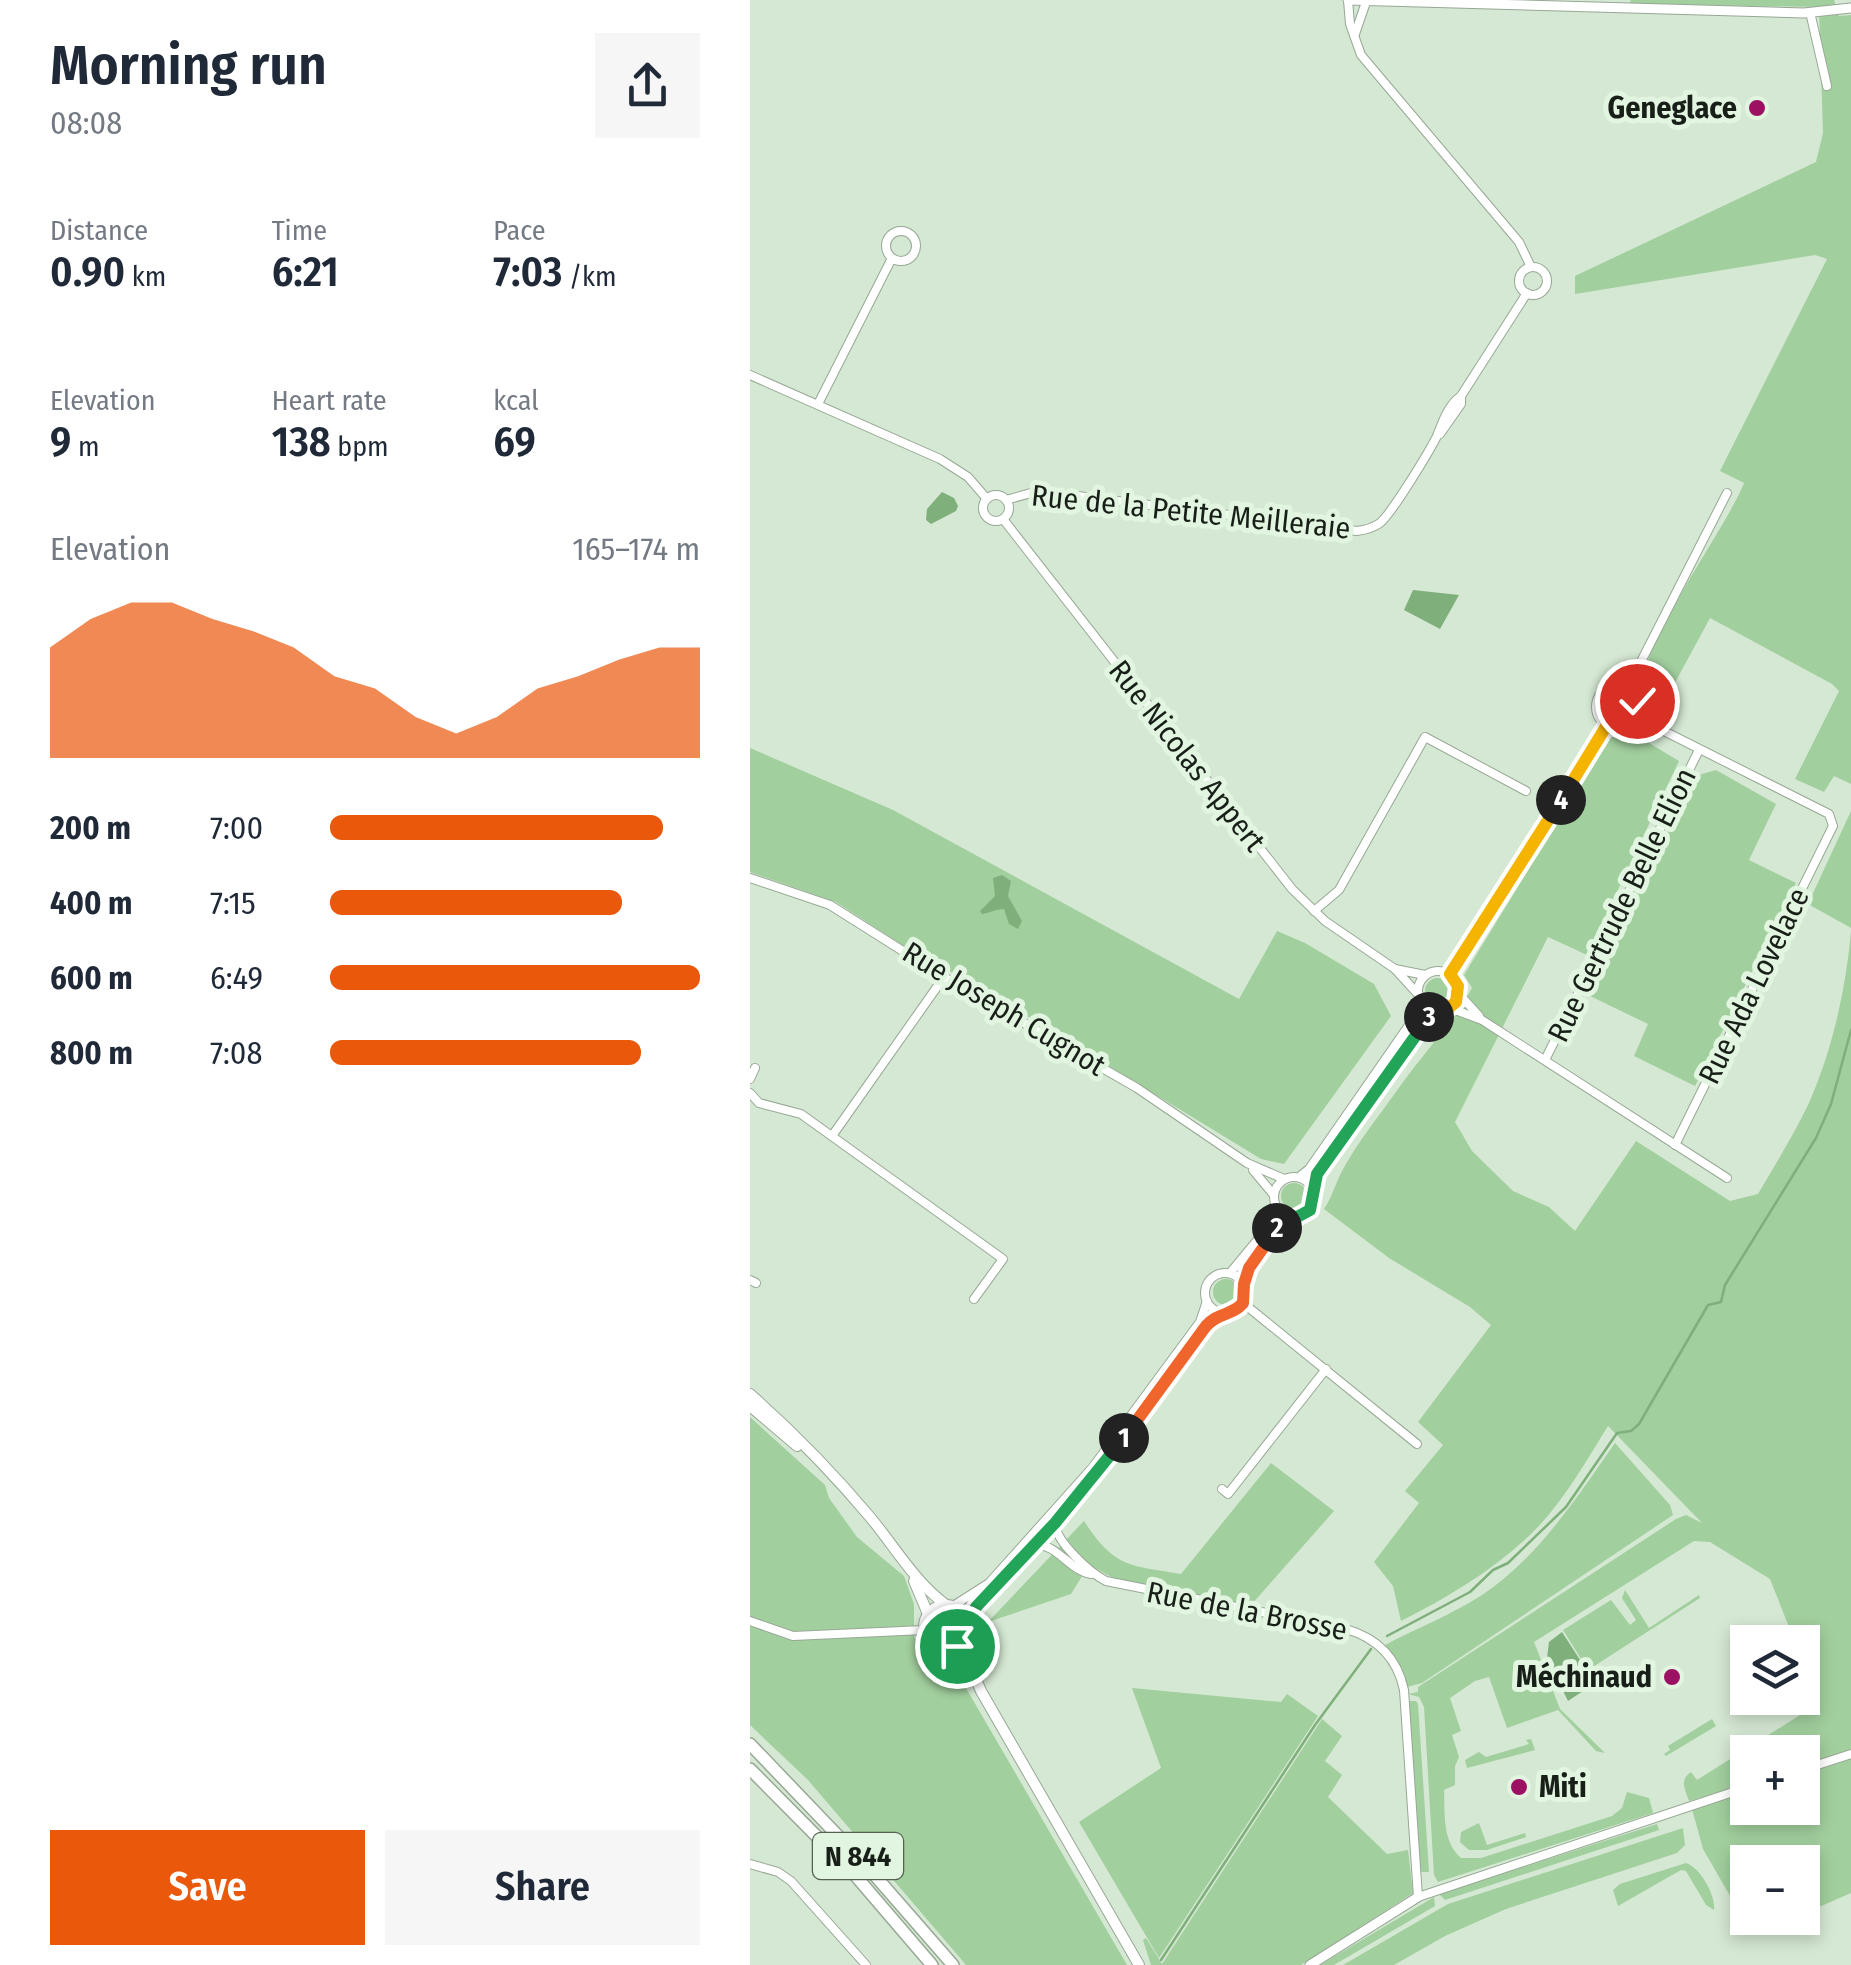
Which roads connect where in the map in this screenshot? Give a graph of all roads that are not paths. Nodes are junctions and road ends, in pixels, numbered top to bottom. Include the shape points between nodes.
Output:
1 (1348, 0) edge
2 (1366, 2) edge
3 (1851, 8) edge
4 (1810, 12) junction
5 (1354, 34) junction
6 (1827, 86) dead end
7 (892, 258) dead end
8 (1531, 267) junction
9 (1526, 293) junction
10 (750, 374) edge
11 (818, 404) junction
12 (1727, 493) dead end
13 (987, 499) junction
14 (1006, 500) junction
15 (1003, 518) junction
16 (1627, 689) junction
17 (1636, 717) junction
18 (1607, 725) junction
19 (1699, 750) junction
20 (1526, 791) dead end
21 (750, 878) edge
22 (1314, 910) junction
23 (1395, 969) junction
24 (1450, 974) junction
25 (1425, 975) junction
26 (944, 976) junction
27 (1458, 994) junction
28 (1419, 997) junction
29 (1443, 1011) junction
30 (1482, 1020) junction
31 (1545, 1060) junction
32 (754, 1068) dead end
33 (750, 1080) edge
34 (750, 1093) edge
35 (832, 1136) junction
36 (1674, 1145) junction
37 (1247, 1163) junction
38 (1300, 1177) junction
39 (1284, 1178) junction
40 (1727, 1178) dead end
41 (1312, 1187) junction
42 (1274, 1195) junction
43 (1276, 1206) junction
44 (1292, 1217) junction
45 (1230, 1273) junction
46 (1244, 1284) junction
47 (974, 1299) dead end
48 (1207, 1301) junction
49 (1243, 1303) junction
50 (1222, 1312) junction
51 (1326, 1369) junction
52 (750, 1401) edge
53 (1417, 1444) dead end
54 (833, 1474) junction
55 (1222, 1489) dead end
56 (1055, 1523) junction
57 (1036, 1544) junction
58 (906, 1566) junction
59 (1093, 1574) junction
60 (949, 1606) junction
61 (928, 1614) junction
62 (750, 1621) edge
63 (924, 1630) junction
64 (967, 1630) junction
65 (944, 1649) junction
66 (981, 1691) junction
67 (750, 1744) edge
68 (1851, 1754) edge
69 (1820, 1764) edge
70 (750, 1769) edge
71 (1730, 1794) edge
72 (750, 1864) edge
73 (1418, 1898) junction
74 (866, 1965) edge
75 (932, 1965) edge
76 (953, 1965) edge
77 (1139, 1965) edge
78 (1310, 1965) edge

1 - 2 street
1 - 5 street
2 - 4 street
2 - 5 street
3 - 4 street
4 - 6 street
5 - 8 street via 1361,54 1519,242
7 - 11 street
8 - 9 street via 1519,278
8 - 9 street via 1543,271 1547,283 1540,294
9 - 14 street, Rue de la Petite Meilleraie via 1454,416 1376,525 1357,531 1038,492
10 - 11 street, Rue de la Petite Meilleraie
11 - 13 street, Rue de la Petite Meilleraie via 940,458
12 - 16 street
13 - 14 street
13 - 15 street via 984,514
14 - 15 street
15 - 22 street, Rue Nicolas Appert via 1202,777
16 - 17 street via 1637,701
16 - 18 street via 1600,695 1597,711
17 - 18 street via 1625,727
17 - 19 street
18 - 24 street
19 - 31 street, Rue Gertrude Belle Elion
19 - 36 street, Rue Ada Lovelace via 1829,814 1833,826
20 - 22 street via 1425,736 1340,890
21 - 26 street, Rue Joseph Cugnot via 830,905
22 - 23 street, Rue Nicolas Appert
23 - 25 street
23 - 28 street
24 - 25 street
24 - 27 street
25 - 28 street
26 - 35 street
26 - 37 street, Rue Joseph Cugnot via 1137,1088
27 - 29 street
27 - 30 street
28 - 29 street via 1428,1010
28 - 38 street via 1414,1018
29 - 30 street
29 - 41 street via 1422,1024
30 - 31 street
31 - 36 street
32 - 33 street
34 - 35 street via 759,1103 801,1114
35 - 47 street via 1003,1259
36 - 40 street
37 - 39 street, Rue Joseph Cugnot
37 - 42 street, Rue Joseph Cugnot
38 - 39 street
38 - 41 street
39 - 42 street
41 - 44 street via 1310,1210
42 - 43 street
43 - 44 street
43 - 45 street via 1269,1226
44 - 46 street via 1275,1230
45 - 46 street
45 - 48 street via 1210,1280
46 - 49 street
48 - 50 street
48 - 60 street via 1200,1322 1093,1467 988,1583
49 - 50 street
49 - 51 street
50 - 56 street
51 - 53 street
51 - 55 street via 1228,1494
52 - 54 main road
52 - 54 main road
54 - 58 main road
56 - 57 street
56 - 59 street, Rue de la Brosse via 1059,1540
57 - 59 street, Rue de la Brosse
57 - 64 street via 976,1607
58 - 60 main road
58 - 61 main road
59 - 73 street, Rue de la Brosse via 1133,1588 1346,1629 1381,1646 1398,1669 1405,1699
60 - 61 main road
60 - 64 main road via 963,1613
61 - 63 main road
62 - 63 street via 792,1636
63 - 65 main road
64 - 65 main road via 957,1646
64 - 66 main road via 968,1660
65 - 66 main road
66 - 77 main road
67 - 76 highway, N 844
68 - 69 street
70 - 75 highway, N 844
71 - 73 street
72 - 74 street via 792,1881
73 - 78 street

